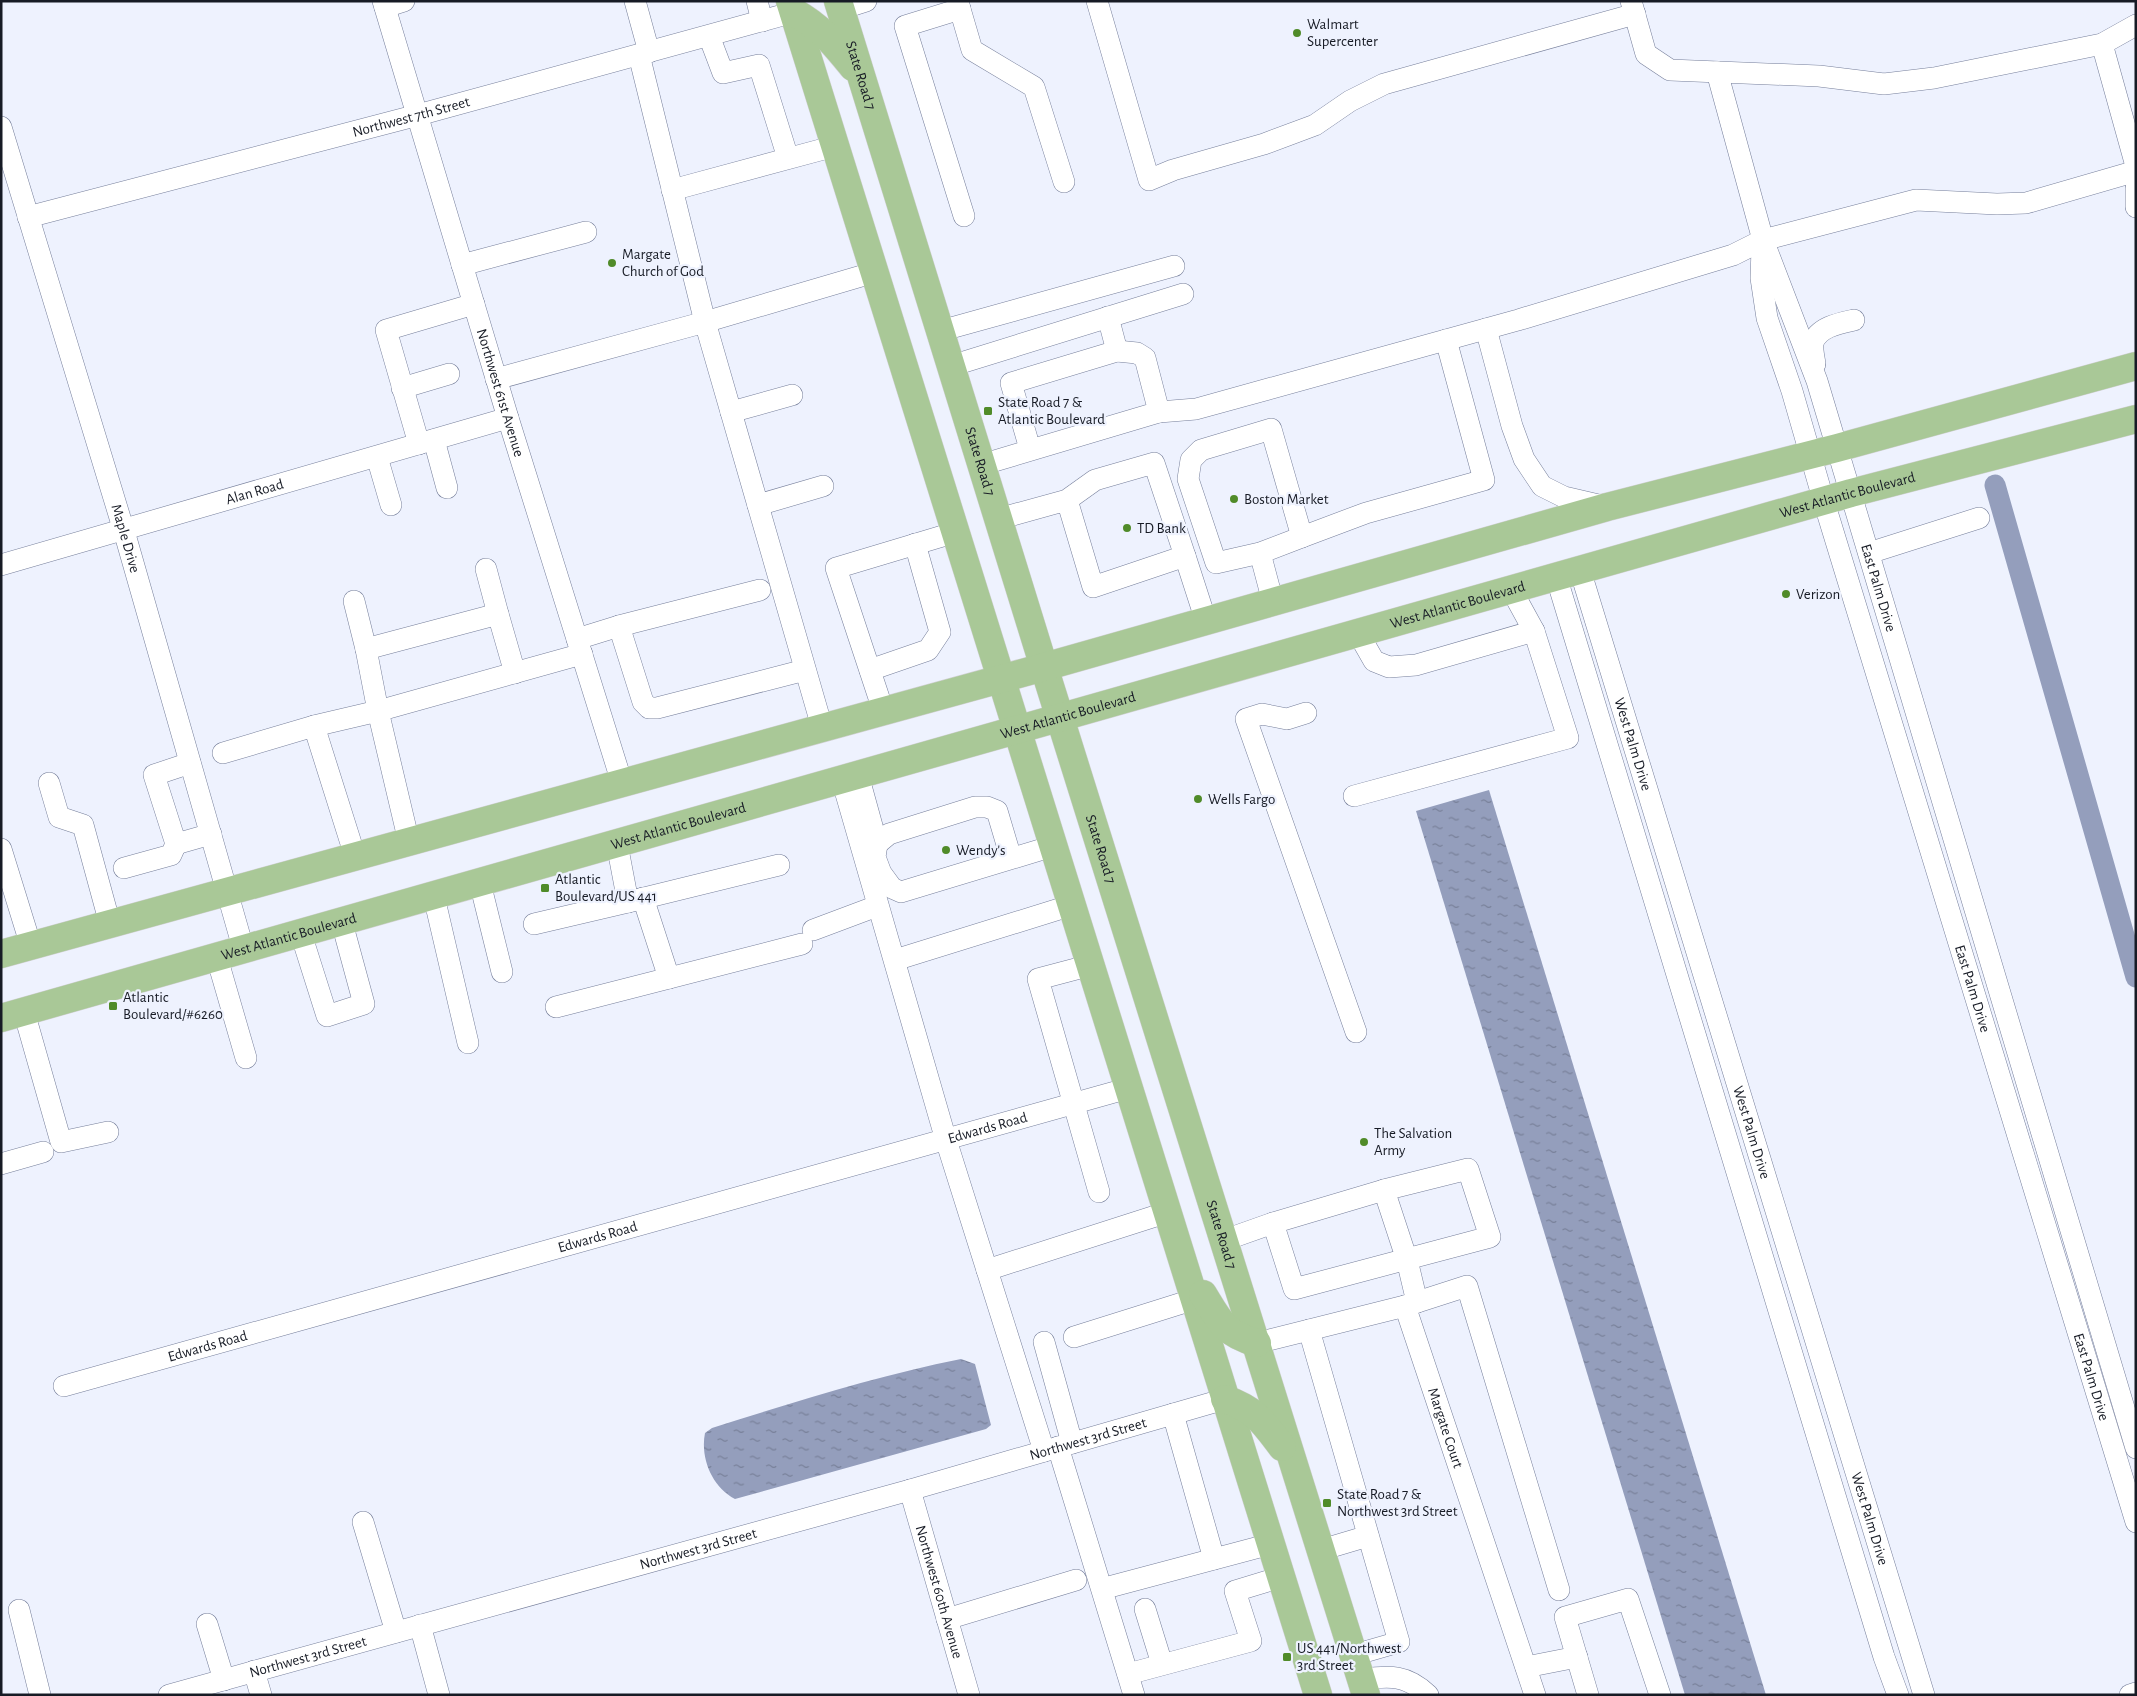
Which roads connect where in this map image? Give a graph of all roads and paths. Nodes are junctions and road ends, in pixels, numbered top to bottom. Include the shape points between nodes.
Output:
1 (635, 1) edge
2 (1097, 1) edge
3 (391, 3) edge
4 (843, 3) edge
5 (959, 5) edge
6 (792, 7) edge
7 (1633, 8) edge
8 (759, 11) edge
9 (2136, 25) edge
10 (708, 36) junction
11 (2102, 44) junction
12 (644, 53) junction
13 (1717, 72) junction
14 (862, 78) junction
15 (418, 115) junction
16 (1, 127) edge
17 (835, 146) junction
18 (788, 158) junction
19 (2136, 166) edge
20 (2136, 171) edge
21 (1064, 182) dead end
22 (2136, 188) edge
23 (672, 190) junction
24 (2136, 206) edge
25 (964, 216) dead end
26 (28, 217) junction
27 (586, 232) dead end
28 (1763, 240) junction
29 (462, 265) junction
30 (1174, 266) dead end
31 (875, 272) junction
32 (1182, 294) dead end
33 (474, 304) junction
34 (1108, 317) junction
35 (1854, 320) dead end
36 (705, 322) junction
37 (1486, 329) junction
38 (940, 331) junction
39 (1446, 340) junction
40 (1117, 351) junction
41 (951, 366) junction
42 (2136, 366) edge
43 (449, 374) dead end
44 (496, 379) junction
45 (1817, 381) junction
46 (402, 388) junction
47 (792, 395) dead end
48 (731, 412) junction
49 (1159, 412) junction
50 (508, 418) junction
51 (2136, 419) edge
52 (427, 442) junction
53 (1837, 448) junction
54 (1030, 449) junction
55 (1810, 455) junction
56 (377, 457) junction
57 (981, 465) junction
58 (824, 486) dead end
59 (447, 488) dead end
60 (1851, 493) junction
61 (1067, 500) junction
62 (1824, 502) junction
63 (390, 505) dead end
64 (758, 506) junction
65 (1607, 508) junction
66 (1979, 518) dead end
67 (998, 519) junction
68 (124, 531) junction
69 (956, 532) junction
70 (1302, 537) junction
71 (915, 544) junction
72 (1260, 553) junction
73 (1868, 553) junction
74 (1185, 556) junction
75 (1, 565) edge
76 (486, 569) dead end
77 (1568, 573) junction
78 (1877, 581) junction
79 (1511, 589) junction
80 (760, 590) dead end
81 (354, 600) dead end
82 (1273, 602) junction
83 (1856, 607) junction
84 (498, 614) junction
85 (1206, 621) junction
86 (619, 626) junction
87 (1534, 631) junction
88 (1358, 633) junction
89 (579, 647) junction
90 (366, 649) junction
91 (1044, 667) junction
92 (805, 670) junction
93 (870, 670) junction
94 (514, 673) junction
95 (1002, 677) junction
96 (1612, 677) junction
97 (1587, 684) junction
98 (883, 710) junction
99 (378, 711) junction
100 (1306, 713) dead end
101 (1062, 717) junction
102 (314, 726) junction
103 (822, 727) junction
104 (1018, 730) junction
105 (222, 753) dead end
106 (190, 763) junction
107 (850, 778) junction
108 (49, 782) dead end
109 (622, 783) junction
110 (1354, 796) dead end
111 (211, 834) junction
112 (409, 842) junction
113 (176, 844) junction
114 (617, 844) junction
115 (877, 844) junction
116 (1053, 846) junction
117 (1, 849) edge
118 (355, 856) junction
119 (1011, 858) junction
120 (779, 865) dead end
121 (124, 868) dead end
122 (1963, 871) junction
123 (1939, 879) junction
124 (480, 883) junction
125 (228, 891) junction
126 (434, 896) junction
127 (636, 900) junction
128 (1072, 905) junction
129 (877, 906) junction
130 (342, 922) junction
131 (110, 924) junction
132 (534, 924) dead end
133 (301, 934) junction
134 (31, 946) junction
135 (244, 951) junction
136 (1, 954) edge
137 (216, 958) junction
138 (895, 960) junction
139 (1091, 965) junction
140 (502, 972) dead end
141 (668, 978) junction
142 (556, 1007) dead end
143 (1714, 1010) junction
144 (12, 1015) edge
145 (1690, 1018) junction
146 (1356, 1032) dead end
147 (468, 1043) dead end
148 (246, 1058) dead end
149 (1129, 1088) junction
150 (1074, 1104) junction
151 (108, 1132) dead end
152 (946, 1140) junction
153 (43, 1152) dead end
154 (1, 1164) edge
155 (1384, 1190) junction
156 (1100, 1192) dead end
157 (1168, 1212) junction
158 (1273, 1223) junction
159 (1225, 1240) junction
160 (1407, 1260) junction
161 (1185, 1265) junction
162 (987, 1270) junction
163 (1195, 1299) junction
164 (1411, 1304) junction
165 (1309, 1330) junction
166 (1074, 1337) dead end
167 (1044, 1342) dead end
168 (1257, 1343) junction
169 (64, 1386) dead end
170 (1225, 1399) junction
171 (1173, 1414) junction
172 (1847, 1444) junction
173 (1058, 1447) junction
174 (2136, 1448) edge
175 (1822, 1452) junction
176 (1292, 1461) junction
177 (2127, 1462) edge
178 (910, 1490) junction
179 (363, 1522) dead end
180 (2136, 1522) edge
181 (1368, 1536) junction
182 (1271, 1544) junction
183 (1321, 1550) junction
184 (1214, 1559) junction
185 (1281, 1577) junction
186 (1076, 1580) dead end
187 (1109, 1587) dead end
188 (1559, 1590) dead end
189 (19, 1610) dead end
190 (1145, 1610) dead end
191 (947, 1619) junction
192 (208, 1624) dead end
193 (420, 1625) junction
194 (396, 1632) junction
195 (1577, 1657) junction
196 (1162, 1664) junction
197 (1526, 1667) junction
198 (254, 1671) junction
199 (1128, 1674) junction
200 (1360, 1676) edge
201 (224, 1680) junction
202 (2136, 1693) edge
203 (40, 1695) edge
204 (169, 1695) edge
205 (261, 1695) edge
206 (439, 1695) edge
207 (969, 1695) edge
208 (1134, 1695) edge
209 (1318, 1695) edge
210 (1428, 1695) edge
211 (1535, 1695) edge
212 (1588, 1695) edge
213 (1660, 1695) edge
214 (1898, 1695) edge
215 (1924, 1695) edge
216 (2130, 1695) edge

1 - 12 street
2 - 7 street via 1149,180 1315,125 1350,101 1384,84
3 - 15 street, Northwest 61st Avenue
4 - 14 main road, State Road 7
5 - 21 street via 972,50 1034,87
5 - 25 street via 905,26
6 - 8 street, Northwest 7th Street
6 - 14 main road via 828,36
6 - 17 main road
7 - 13 street via 1646,54 1670,70
8 - 10 street, Northwest 7th Street
9 - 11 street
10 - 12 street, Northwest 7th Street
10 - 18 street via 723,73 759,65
11 - 13 street via 1934,78 1884,84 1819,76
11 - 19 street
12 - 15 street, Northwest 7th Street
12 - 23 street
13 - 28 street
14 - 38 main road, State Road 7
15 - 26 street, Northwest 7th Street
15 - 29 street, Northwest 61st Avenue
16 - 26 street, Maple Drive
17 - 18 street
17 - 31 main road
18 - 23 street
20 - 28 street via 2026,203 1916,200
22 - 24 street
23 - 36 street
26 - 68 street, Maple Drive
27 - 29 street
28 - 37 street via 1733,255
28 - 45 street
28 - 55 street, East Palm Drive via 1761,278 1767,318
29 - 33 street, Northwest 61st Avenue
30 - 38 street
31 - 36 street
31 - 69 main road
32 - 34 street
33 - 44 street, Northwest 61st Avenue
33 - 46 street via 386,330
34 - 40 street
34 - 41 street
35 - 45 street via 1840,323 1816,336 1812,345
36 - 44 street
36 - 48 street
37 - 39 street
37 - 65 street via 1515,434 1524,459 1542,486 1564,497
38 - 41 main road, State Road 7
39 - 49 street via 1196,409
39 - 70 street via 1484,480 1366,513
40 - 49 street via 1137,353 1145,358
40 - 54 street via 1011,384
41 - 57 main road, State Road 7
42 - 53 main road
43 - 46 street
44 - 50 street, Northwest 61st Avenue
45 - 53 street, East Palm Drive
46 - 52 street
47 - 48 street
48 - 64 street
49 - 54 street
50 - 52 street, Alan Road
50 - 89 street, Northwest 61st Avenue
51 - 60 main road, West Atlantic Boulevard
52 - 56 street, Alan Road
52 - 59 street
53 - 55 main road
53 - 60 street, East Palm Drive
54 - 57 street
55 - 62 street, East Palm Drive
55 - 65 main road
56 - 63 street
56 - 68 street, Alan Road
57 - 67 main road, State Road 7
58 - 64 street
60 - 62 main road, West Atlantic Boulevard
60 - 73 street, East Palm Drive
61 - 67 street
61 - 74 street via 1093,587
61 - 74 street via 1095,480 1154,463
62 - 77 main road, West Atlantic Boulevard
62 - 83 street, East Palm Drive
64 - 92 street
65 - 82 main road
66 - 73 street
67 - 91 main road, State Road 7
68 - 75 street, Alan Road
68 - 106 street, Maple Drive
69 - 71 street
69 - 95 main road
70 - 72 street
70 - 72 street via 1272,429 1201,450 1191,460 1188,479 1216,563
71 - 93 street via 940,632 928,650
71 - 93 street via 836,568
72 - 82 street
73 - 78 street, East Palm Drive
74 - 85 street
76 - 84 street
77 - 79 main road, West Atlantic Boulevard
77 - 96 street, West Palm Drive
77 - 97 street, West Palm Drive
78 - 83 street
78 - 122 street, East Palm Drive
79 - 87 street
79 - 88 main road, West Atlantic Boulevard
80 - 86 street
81 - 90 street
82 - 85 main road
83 - 123 street, East Palm Drive
84 - 90 street
84 - 94 street
85 - 91 main road
86 - 89 street
86 - 92 street via 643,702 649,708
87 - 88 street via 1416,665 1389,667 1374,661
87 - 110 street via 1568,738
88 - 101 main road, West Atlantic Boulevard
89 - 94 street
89 - 109 street, Northwest 61st Avenue
90 - 99 street
91 - 95 main road
91 - 101 main road, State Road 7
92 - 103 street
93 - 98 street
94 - 99 street
95 - 98 main road
95 - 104 main road
96 - 97 street
96 - 143 street, West Palm Drive
97 - 145 street, West Palm Drive
98 - 103 main road
99 - 102 street
99 - 112 street
100 - 146 street via 1288,718 1262,714 1246,719
101 - 104 main road, West Atlantic Boulevard
101 - 159 main road, State Road 7
102 - 105 street
102 - 118 street
103 - 109 main road
104 - 107 main road, West Atlantic Boulevard
104 - 116 main road
106 - 111 street, Maple Drive
106 - 113 street via 154,775
107 - 114 main road, West Atlantic Boulevard
107 - 115 street
107 - 129 street
108 - 131 street via 59,817 83,825
109 - 112 main road
111 - 113 street
111 - 125 street, Maple Drive
112 - 118 main road
113 - 121 street via 171,855
114 - 124 main road, West Atlantic Boulevard
114 - 127 street
115 - 119 street via 876,857 881,873 892,888 901,892
115 - 119 street via 889,834 986,807 997,812
116 - 119 street
116 - 128 main road
117 - 134 street
118 - 125 main road
120 - 127 street
122 - 123 street
122 - 174 street, East Palm Drive
123 - 177 street, East Palm Drive
124 - 126 main road, West Atlantic Boulevard
124 - 140 street
125 - 131 main road
125 - 135 street, Maple Drive
126 - 130 main road, West Atlantic Boulevard
126 - 147 street
127 - 132 street
127 - 141 street
128 - 138 street
128 - 139 main road
129 - 138 street
129 - 141 street via 807,937
130 - 133 main road, West Atlantic Boulevard
130 - 133 street via 364,1004 327,1016
131 - 134 main road
133 - 135 main road, West Atlantic Boulevard
134 - 136 main road
135 - 137 main road, West Atlantic Boulevard
137 - 144 main road, West Atlantic Boulevard
137 - 148 street
138 - 152 street
139 - 149 main road
139 - 150 street via 1038,979
141 - 142 street
143 - 145 street
143 - 172 street, West Palm Drive
144 - 151 street via 61,1142
145 - 175 street, West Palm Drive
149 - 150 street, Edwards Road
149 - 157 main road
150 - 152 street, Edwards Road
150 - 156 street
152 - 162 street
152 - 169 street, Edwards Road
153 - 154 street
155 - 158 street
155 - 160 street, Margate Court
155 - 160 street via 1468,1169 1490,1237
157 - 161 main road
157 - 162 street
158 - 159 street
158 - 160 street via 1294,1289
159 - 168 main road, State Road 7
160 - 164 street, Margate Court
161 - 163 main road
161 - 168 main road via 1221,1324 1239,1338
162 - 173 street
163 - 166 street
163 - 170 main road
164 - 165 street
164 - 188 street via 1467,1286
164 - 197 street, Margate Court
165 - 168 street
165 - 181 street
167 - 173 street
168 - 176 main road, State Road 7
170 - 171 street, Northwest 3rd Street
170 - 176 main road via 1259,1416
170 - 182 main road
171 - 173 street, Northwest 3rd Street
171 - 184 street
172 - 175 street
172 - 215 street, West Palm Drive
173 - 178 street, Northwest 3rd Street
173 - 199 street
175 - 214 street, West Palm Drive
176 - 183 main road, State Road 7
177 - 180 street, East Palm Drive
178 - 191 street, Northwest 60th Avenue
178 - 193 street, Northwest 3rd Street
179 - 194 street
181 - 183 street
181 - 200 street via 1398,1642
182 - 184 street
182 - 185 main road
183 - 200 main road, State Road 7
184 - 187 street
185 - 196 street via 1235,1591 1251,1641
185 - 209 main road
186 - 191 street
189 - 203 street
190 - 196 street
191 - 207 street, Northwest 60th Avenue
192 - 201 street
193 - 194 street, Northwest 3rd Street
193 - 206 street
194 - 198 street, Northwest 3rd Street
195 - 197 street
195 - 212 street
195 - 213 street via 1565,1617 1628,1599
196 - 199 street
197 - 211 street, Margate Court
198 - 201 street, Northwest 3rd Street
198 - 205 street
199 - 208 street
200 - 210 street via 1405,1679
201 - 204 street, Northwest 3rd Street
202 - 216 street

